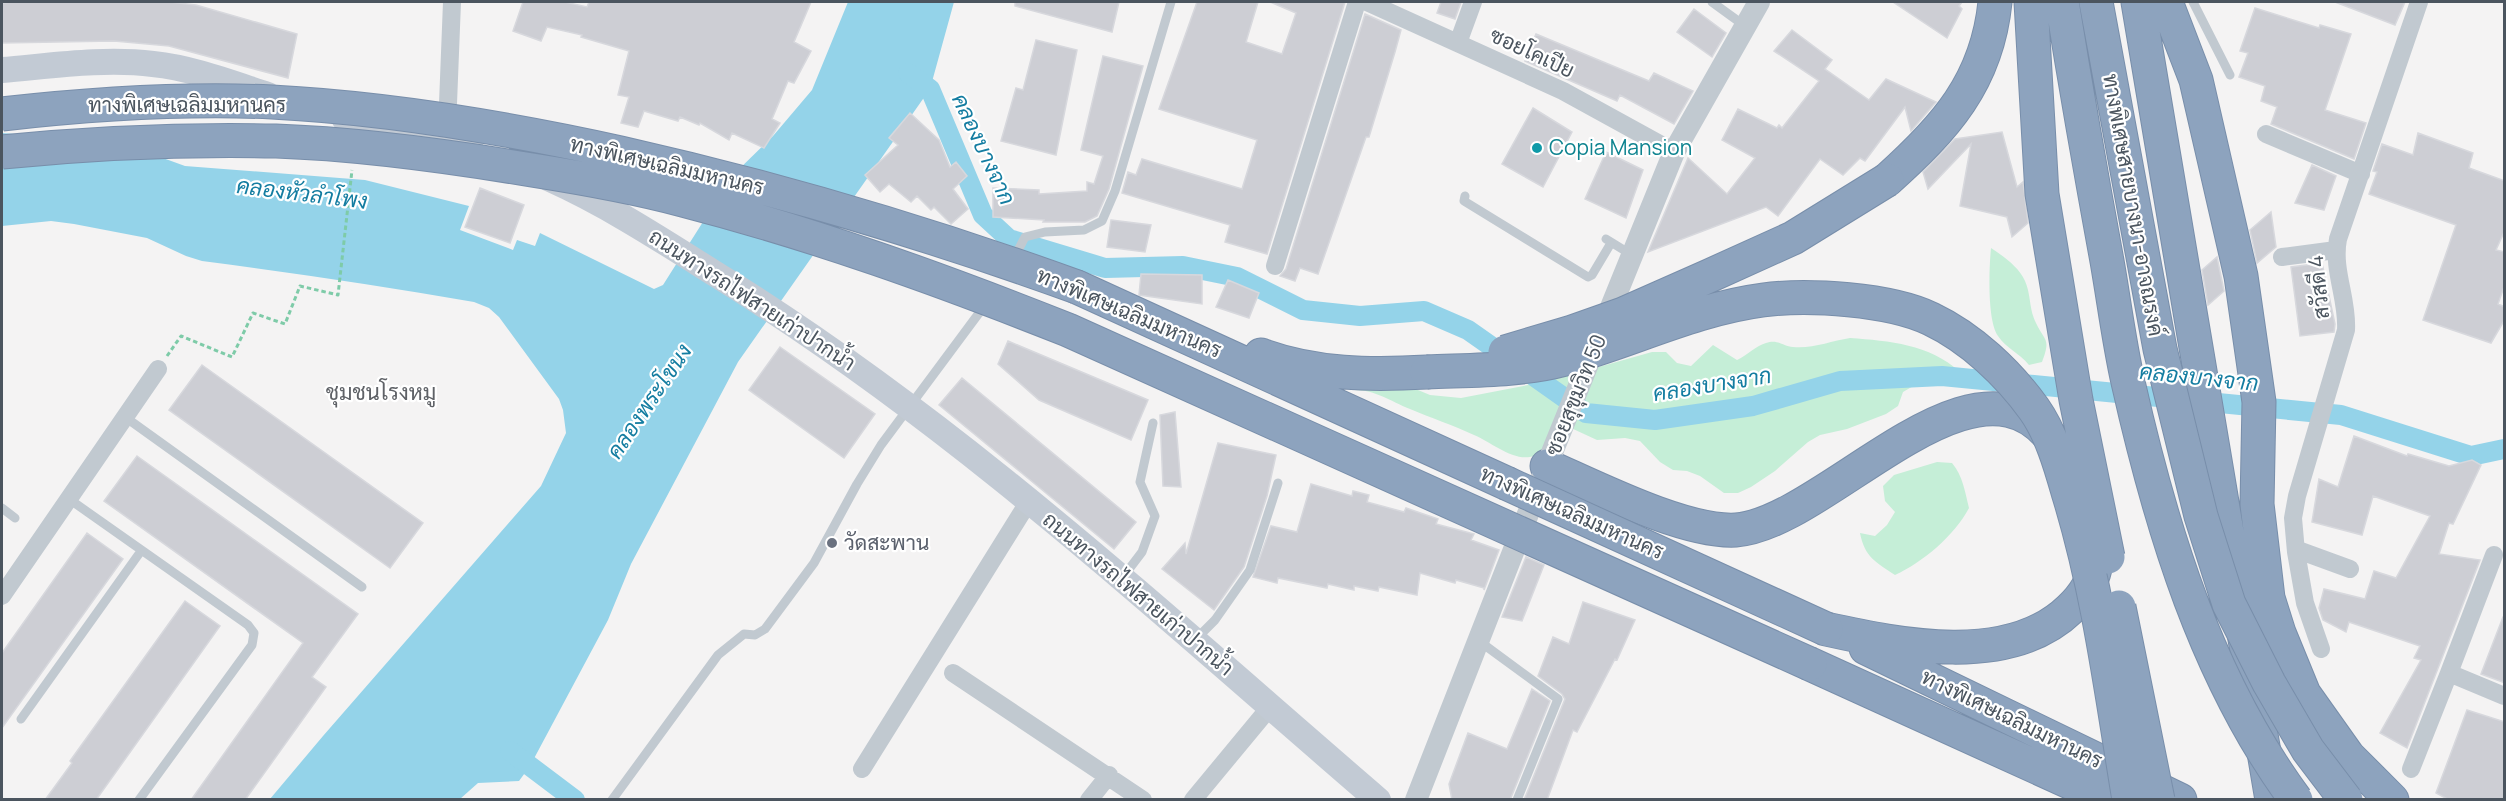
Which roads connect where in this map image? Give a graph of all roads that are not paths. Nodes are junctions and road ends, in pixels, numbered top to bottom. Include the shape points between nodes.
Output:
1 (452, 2) edge
2 (1171, 2) edge
3 (1357, 2) edge
4 (1367, 2) edge
5 (1473, 2) edge
6 (1712, 2) edge
7 (1759, 2) edge
8 (1995, 2) edge
9 (2031, 2) edge
10 (2062, 2) edge
11 (2096, 2) edge
12 (2138, 2) edge
13 (2166, 2) edge
14 (2193, 2) edge
15 (2419, 2) edge
16 (1745, 26) junction
17 (1458, 43) junction
18 (2, 70) edge
19 (2230, 75) dead end
20 (2, 114) edge
21 (2266, 134) dead end
22 (446, 140) junction
23 (2, 152) edge
24 (1674, 152) junction
25 (2361, 174) junction
26 (1465, 196) dead end
27 (2336, 250) junction
28 (1632, 255) junction
29 (2282, 257) dead end
30 (1275, 266) dead end
31 (1008, 268) dead end
32 (1077, 287) junction
33 (996, 288) dead end
34 (158, 369) road end
35 (1427, 372) junction
36 (909, 406) junction
37 (125, 417) junction
38 (1153, 423) dead end
39 (1547, 466) junction
40 (1278, 483) dead end
41 (69, 499) junction
42 (1029, 501) junction
43 (2, 508) edge
44 (15, 518) dead end
45 (141, 551) junction
46 (2296, 552) junction
47 (2494, 555) dead end
48 (2350, 569) dead end
49 (1122, 579) junction
50 (362, 587) dead end
51 (2, 596) edge
52 (1826, 629) junction
53 (1194, 641) junction
54 (1479, 641) junction
55 (2321, 649) dead end
56 (953, 673) dead end
57 (2449, 673) junction
58 (2505, 696) edge
59 (1270, 707) junction
60 (21, 719) dead end
61 (862, 769) dead end
62 (2411, 769) dead end
63 (1109, 775) junction
64 (613, 798) edge
65 (139, 800) edge
66 (1089, 800) edge
67 (1143, 800) edge
68 (1193, 800) edge
69 (1378, 800) edge
70 (1416, 800) edge
71 (1516, 800) edge
72 (2109, 800) edge
73 (2129, 800) edge
74 (2158, 800) edge
75 (2180, 800) edge
76 (2272, 800) edge
77 (2296, 800) edge
78 (2346, 800) edge
79 (2392, 800) edge

1 - 22 street
2 - 31 lane via 1115,191 1102,221 1084,230 1025,237
3 - 30 street
4 - 17 street, ซอยโคเปีย
5 - 17 street
6 - 16 lane
7 - 16 street, ซอยสุขุมวิท 50
8 - 35 highway, bridge via 1984,59 1954,112 1926,145 1887,180 1793,238 1623,314 1550,339
9 - 74 highway, bridge via 2044,206 2076,400
10 - 77 highway, ทางพิเศษสายบางนา-อาจณรงค์, bridge via 2127,380 2155,490 2187,595 2272,768
11 - 78 highway, ทางพิเศษสายบางนา-อาจณรงค์, bridge via 2160,349 2218,571 2229,604 2269,683 2308,750
12 - 76 highway, bridge
13 - 79 highway via 2196,80 2241,276 2259,402 2257,504 2268,598 2304,694 2348,756
14 - 19 lane
15 - 25 street, สวัสดี 4
16 - 24 street, ซอยสุขุมวิท 50
17 - 24 street, ซอยโคเปีย via 1563,91
18 - 22 main road, ถนนทางรถไฟสายเก่าปากน้ำ via 122,61 154,64 379,129
20 - 32 highway, ทางพิเศษเฉลิมมหานคร, bridge via 153,102 272,102 483,126 665,163 778,192 977,251
21 - 25 street
22 - 36 main road, ถนนทางรถไฟสายเก่าปากน้ำ via 559,183 655,236 787,318
23 - 72 highway, ทางพิเศษเฉลิมมหานคร, bridge via 176,141 277,141 382,148 589,180 782,227 952,284 1068,330
24 - 28 street, ซอยสุขุมวิท 50
25 - 27 street, สวัสดี 4
26 - 28 lane via 1464,201 1588,277 1609,241
27 - 29 street
27 - 46 street, สวัสดี 4 via 2346,322 2297,496 2293,518
28 - 39 street, ซอยสุขุมวิท 50, bridge
32 - 35 highway via 1266,357 1340,372
32 - 52 highway, ทางพิเศษเฉลิมมหานคร, bridge
33 - 36 lane
34 - 37 street
35 - 73 highway, bridge via 1528,367 1602,348 1694,316 1764,300 1847,299 1930,318 1969,342 2004,375 2035,410 2056,454 2084,541
36 - 42 main road, ถนนทางรถไฟสายเก่าปากน้ำ
36 - 64 lane via 857,484 807,573 765,629 755,635 744,634 718,655
37 - 41 street
37 - 50 lane
38 - 49 lane via 1140,482 1155,516 1142,552
39 - 52 highway via 1639,506 1710,530 1737,530 1787,513 1960,412 1989,407 2020,413 2049,435 2076,472 2098,539 2095,570 2084,596 2064,615 2019,637 1960,646 1914,645
39 - 54 street, ซอยสุขุมวิท 50
40 - 53 lane via 1250,570 1215,620
41 - 45 lane
41 - 51 street
42 - 49 main road, ถนนทางรถไฟสายเก่าปากน้ำ
42 - 61 street
43 - 44 lane
45 - 60 lane
45 - 65 lane via 254,633 252,645
46 - 48 street
46 - 55 street, สวัสดี 4 via 2305,603
47 - 57 street
49 - 53 main road, ถนนทางรถไฟสายเก่าปากน้ำ
52 - 75 highway, ทางพิเศษเฉลิมมหานคร
53 - 59 main road, ถนนทางรถไฟสายเก่าปากน้ำ
54 - 70 street, ซอยสุขุมวิท 50
54 - 71 lane via 1558,699
56 - 63 street
57 - 58 street
57 - 62 street
59 - 68 street
59 - 69 main road, ถนนทางรถไฟสายเก่าปากน้ำ
63 - 66 street
63 - 67 street

